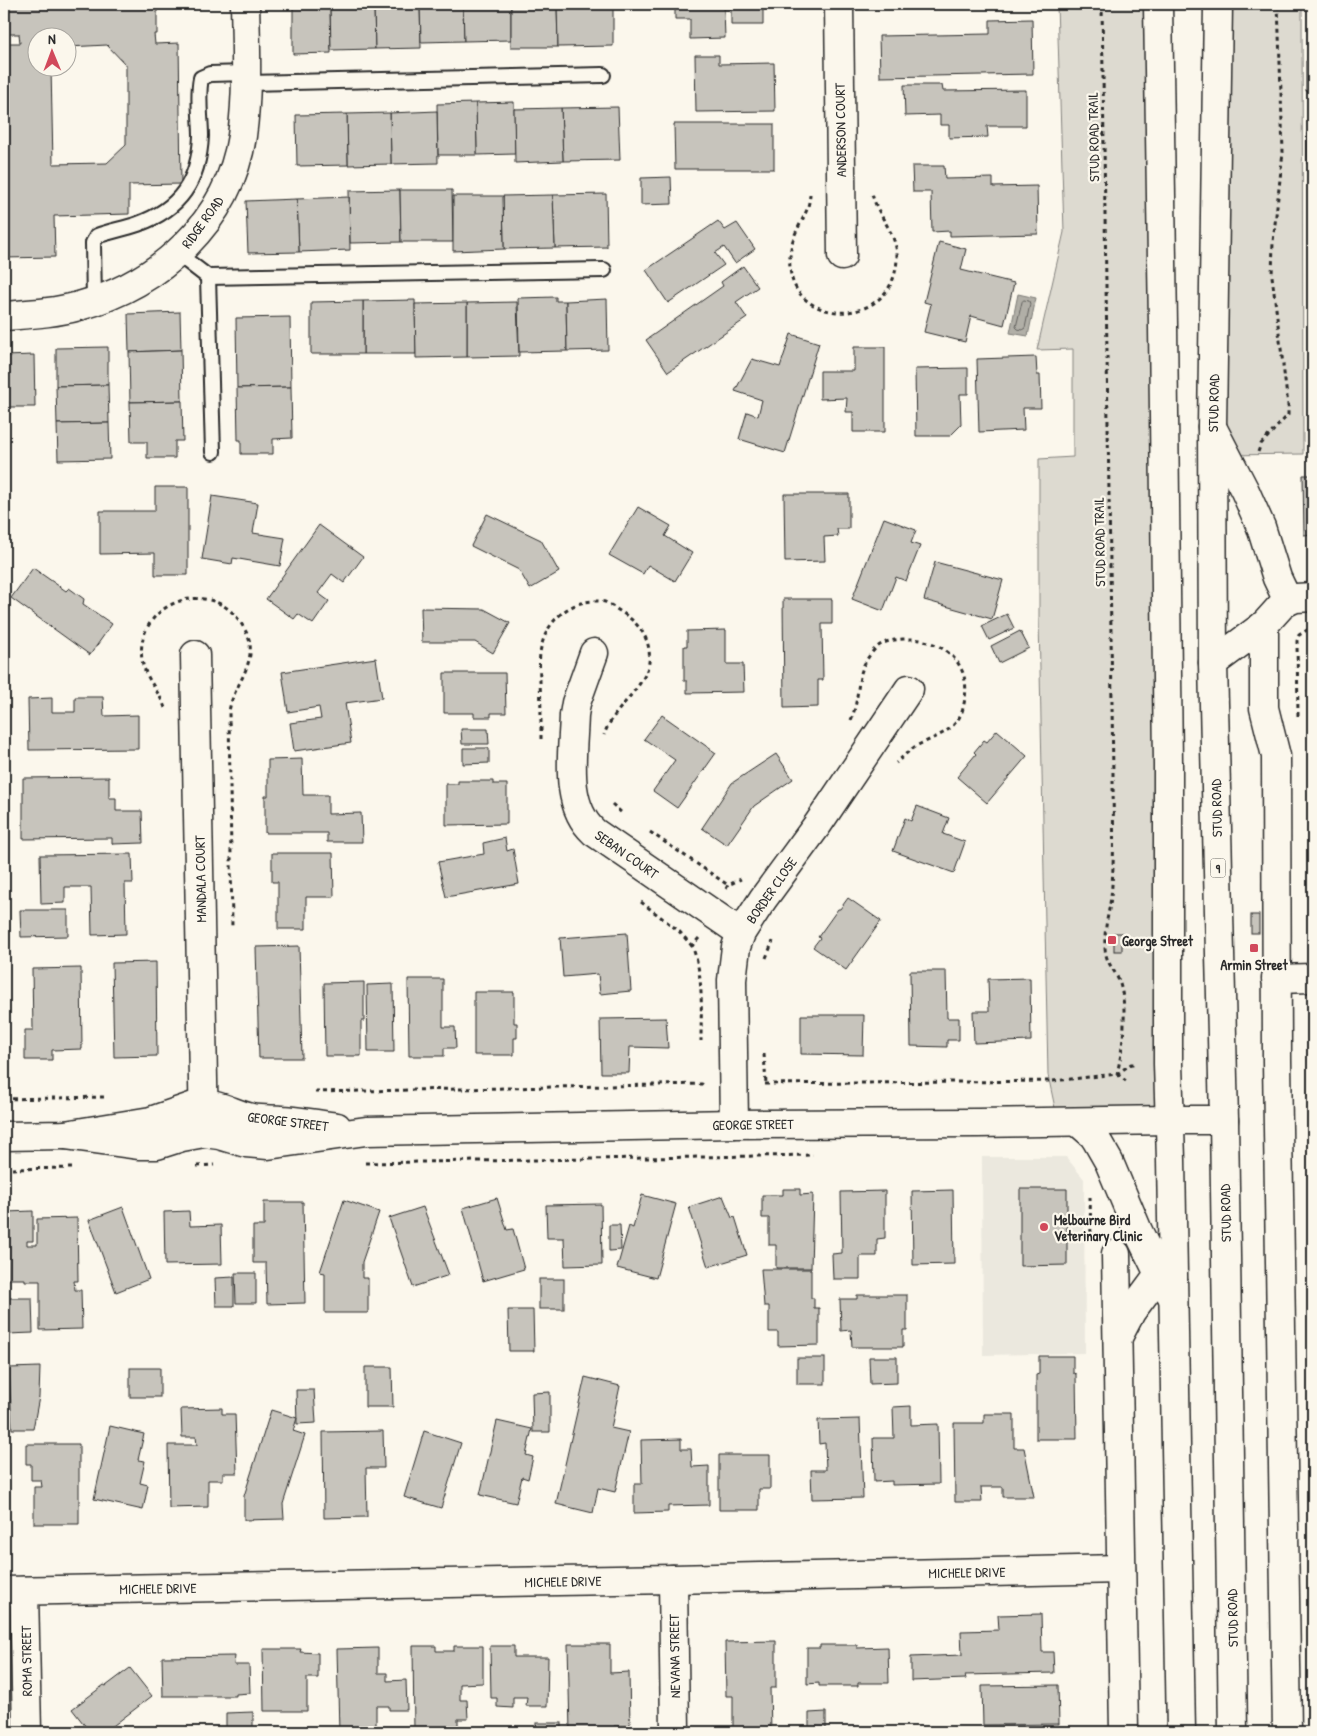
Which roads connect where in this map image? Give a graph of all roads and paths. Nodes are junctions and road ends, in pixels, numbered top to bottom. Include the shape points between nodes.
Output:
1 (244, 4) edge
2 (839, 4) edge
3 (1102, 4) edge
4 (1158, 4) edge
5 (1218, 4) edge
6 (1278, 4) edge
7 (603, 75) dead end
8 (246, 78) junction
9 (178, 254) junction
10 (842, 256) dead end
11 (604, 270) dead end
12 (208, 277) junction
13 (94, 302) junction
14 (4, 316) edge
15 (1212, 427) junction
16 (213, 452) dead end
17 (1258, 452) dead end
18 (1301, 599) edge
19 (1264, 625) junction
20 (594, 653) dead end
21 (195, 655) dead end
22 (1213, 663) junction
23 (909, 689) dead end
24 (603, 740) dead end
25 (542, 748) dead end
26 (609, 800) dead end
27 (630, 819) dead end
28 (646, 830) dead end
29 (728, 885) dead end
30 (636, 899) dead end
31 (741, 933) junction
32 (701, 935) dead end
33 (692, 946) junction
34 (1313, 978) edge
35 (1276, 979) junction
36 (701, 1044) dead end
37 (1136, 1064) dead end
38 (702, 1074) dead end
39 (1117, 1074) junction
40 (1126, 1081) dead end
41 (702, 1084) junction
42 (762, 1088) dead end
43 (314, 1092) dead end
44 (711, 1092) dead end
45 (107, 1097) dead end
46 (4, 1099) edge
47 (204, 1104) junction
48 (1170, 1120) junction
49 (1224, 1120) junction
50 (1078, 1122) junction
51 (734, 1124) junction
52 (366, 1132) junction
53 (204, 1133) junction
54 (65, 1135) junction
55 (4, 1136) edge
56 (815, 1155) dead end
57 (358, 1163) dead end
58 (220, 1165) dead end
59 (190, 1166) dead end
60 (82, 1168) dead end
61 (4, 1169) edge
62 (1116, 1254) dead end
63 (1166, 1265) junction
64 (1118, 1337) junction
65 (1121, 1568) junction
66 (673, 1579) junction
67 (14, 1591) edge
68 (27, 1732) edge
69 (675, 1732) edge
70 (1124, 1732) edge
71 (1181, 1732) edge
72 (1233, 1732) edge
73 (1287, 1732) edge

1 - 8 main road, RIDGE ROAD
2 - 10 main road, ANDERSON COURT
3 - 39 path, STUD ROAD TRAIL via 1113,774 1111,898 1104,946 1106,959 1120,983 1123,998 1124,1044
4 - 48 main road
5 - 15 main road, STUD ROAD / 9
6 - 17 path via 1283,152 1272,276 1288,415 1261,444
7 - 8 lane
8 - 9 main road, RIDGE ROAD via 242,136 235,166 210,215
8 - 13 lane via 210,74 201,78 200,144 192,181 176,202 153,218 97,236 93,243
9 - 12 lane
9 - 13 main road, RIDGE ROAD via 143,280
11 - 12 lane
12 - 16 lane
13 - 14 main road, RIDGE ROAD via 60,310
15 - 18 main road via 1261,527 1276,578
15 - 22 main road, STUD ROAD / 9
18 - 19 main road via 1282,604
19 - 22 main road
19 - 35 main road via 1264,708 1276,756
20 - 31 main road, SEBAN COURT via 574,715 572,789 579,813 594,832
21 - 47 main road, MANDALA COURT
22 - 49 main road, STUD ROAD / 9
23 - 31 main road, BORDER CLOSE
24 - 25 path via 612,716 645,675 649,662 644,634 636,623 606,602 594,602 577,604 563,611 541,645
26 - 27 path
28 - 29 path
30 - 33 path via 679,931
31 - 51 main road, BORDER CLOSE via 732,980
32 - 33 path
33 - 36 path via 700,974
34 - 35 main road
35 - 73 main road
37 - 39 path
38 - 41 path
39 - 40 path
39 - 42 path via 1053,1081 766,1084
41 - 43 path
41 - 44 path
45 - 46 path
47 - 52 main road, GEORGE STREET via 254,1118
47 - 53 main road, MANDALA COURT
47 - 54 main road, GEORGE STREET via 151,1121
48 - 49 main road, GEORGE STREET
48 - 50 main road, GEORGE STREET
48 - 63 main road
49 - 72 main road, STUD ROAD / 9
50 - 51 main road, GEORGE STREET
50 - 63 main road via 1093,1135
51 - 52 main road, GEORGE STREET
52 - 53 main road, GEORGE STREET via 268,1145
53 - 54 main road, GEORGE STREET via 150,1146
54 - 55 main road, GEORGE STREET
56 - 57 path
58 - 59 path
60 - 61 path
62 - 64 main road
63 - 64 main road via 1131,1312
63 - 71 main road via 1173,1298
64 - 65 main road
65 - 66 main road, MICHELE DRIVE
65 - 70 main road
66 - 67 main road, MICHELE DRIVE
66 - 69 main road, NEVANA STREET
67 - 68 main road, ROMA STREET

